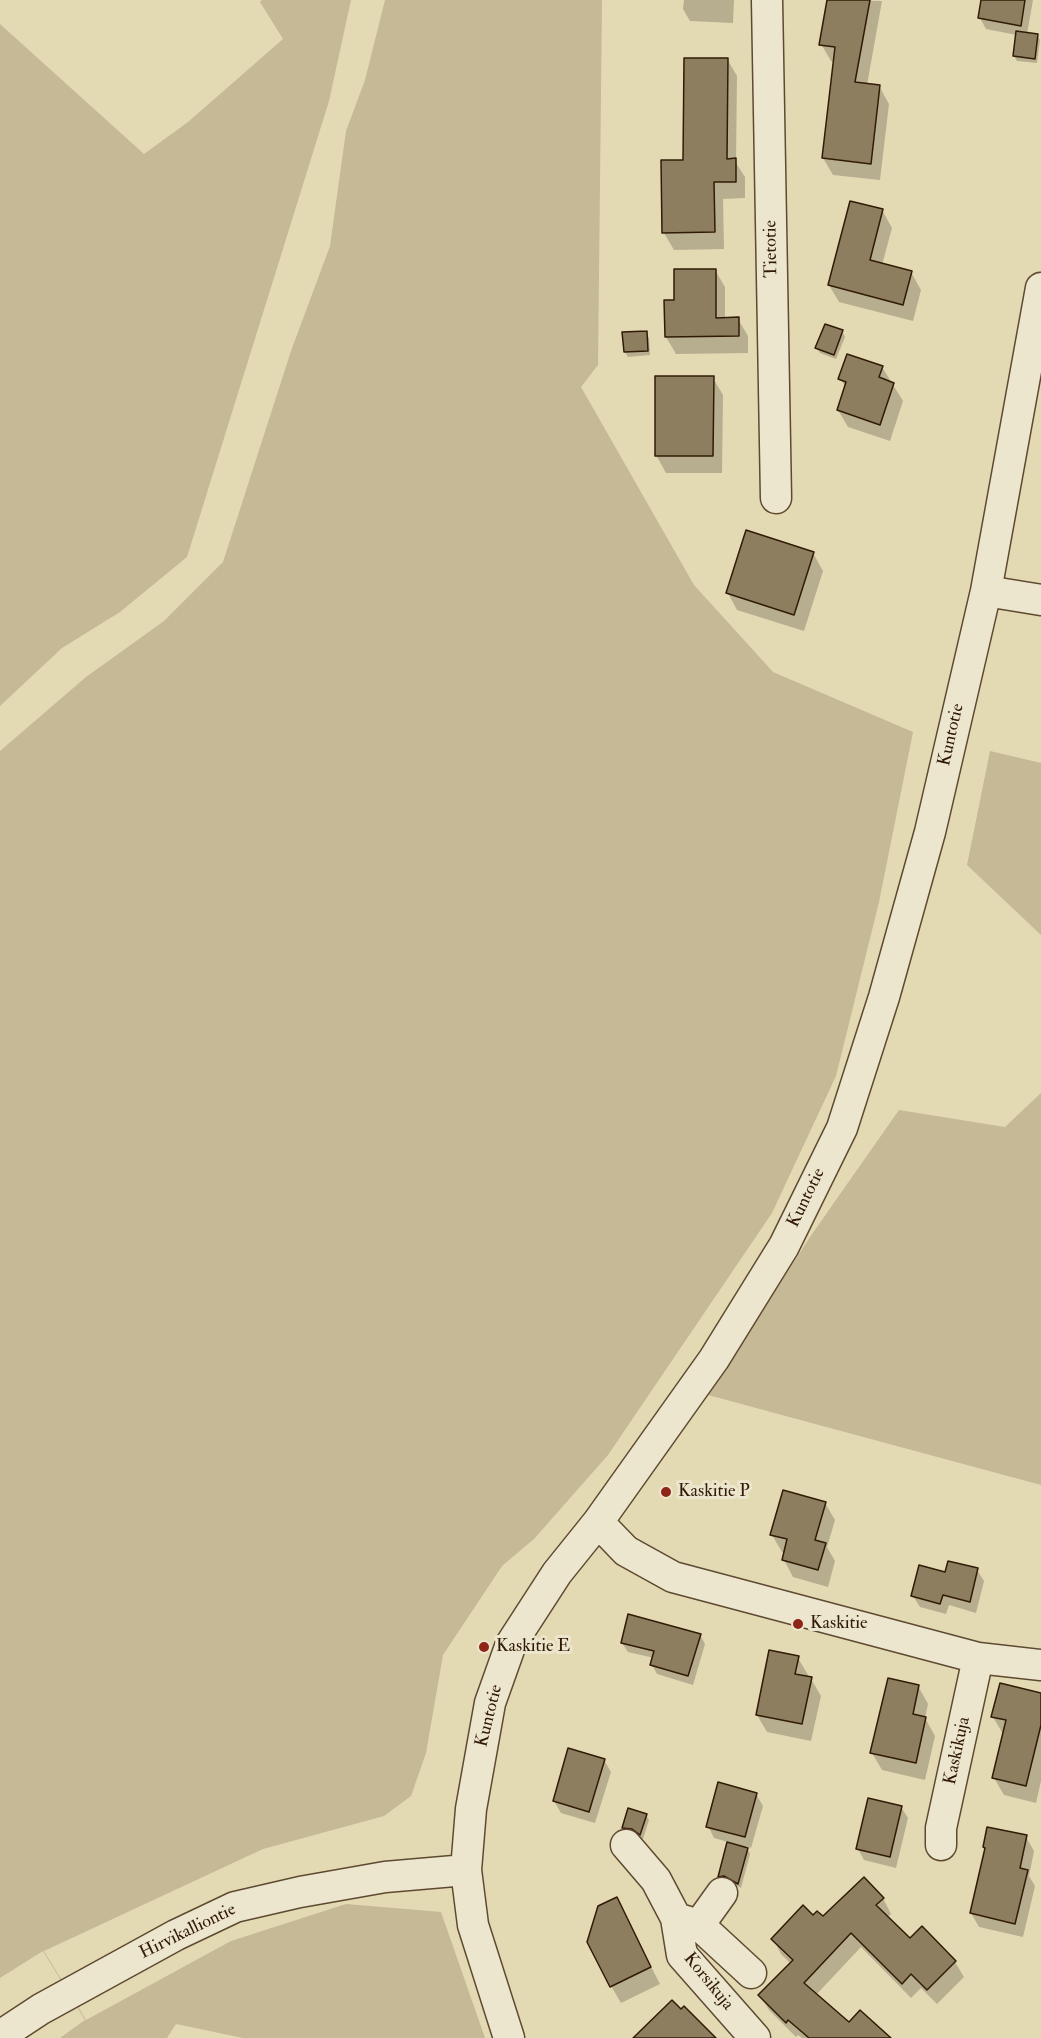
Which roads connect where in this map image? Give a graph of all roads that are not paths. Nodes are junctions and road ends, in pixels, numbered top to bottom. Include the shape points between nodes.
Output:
1 (767, 0) edge
2 (1041, 288) edge
3 (776, 498) dead end
4 (986, 591) junction
5 (1041, 600) edge
6 (598, 1522) junction
7 (978, 1658) junction
8 (1041, 1665) edge
9 (626, 1845) dead end
10 (941, 1845) dead end
11 (466, 1870) junction
12 (722, 1893) dead end
13 (687, 1921) junction
14 (751, 1973) dead end
15 (0, 2036) edge
16 (509, 2038) edge
17 (755, 2038) edge

1 - 3 street, Tietotie
2 - 4 street, Kuntotie
4 - 5 street
4 - 6 street, Kuntotie via 930,832 842,1128 784,1246 714,1359
6 - 7 street via 626,1551 673,1577
6 - 11 street, Kuntotie via 557,1573 511,1644 490,1703 471,1809
7 - 8 street
7 - 10 street, Kaskikuja via 941,1828
9 - 13 street
11 - 15 street, Hirvikalliontie via 385,1876 235,1907 40,2009
11 - 16 street, Kuntotie via 473,1925
12 - 13 street
13 - 14 street
13 - 17 street, Korsikuja via 682,1955

